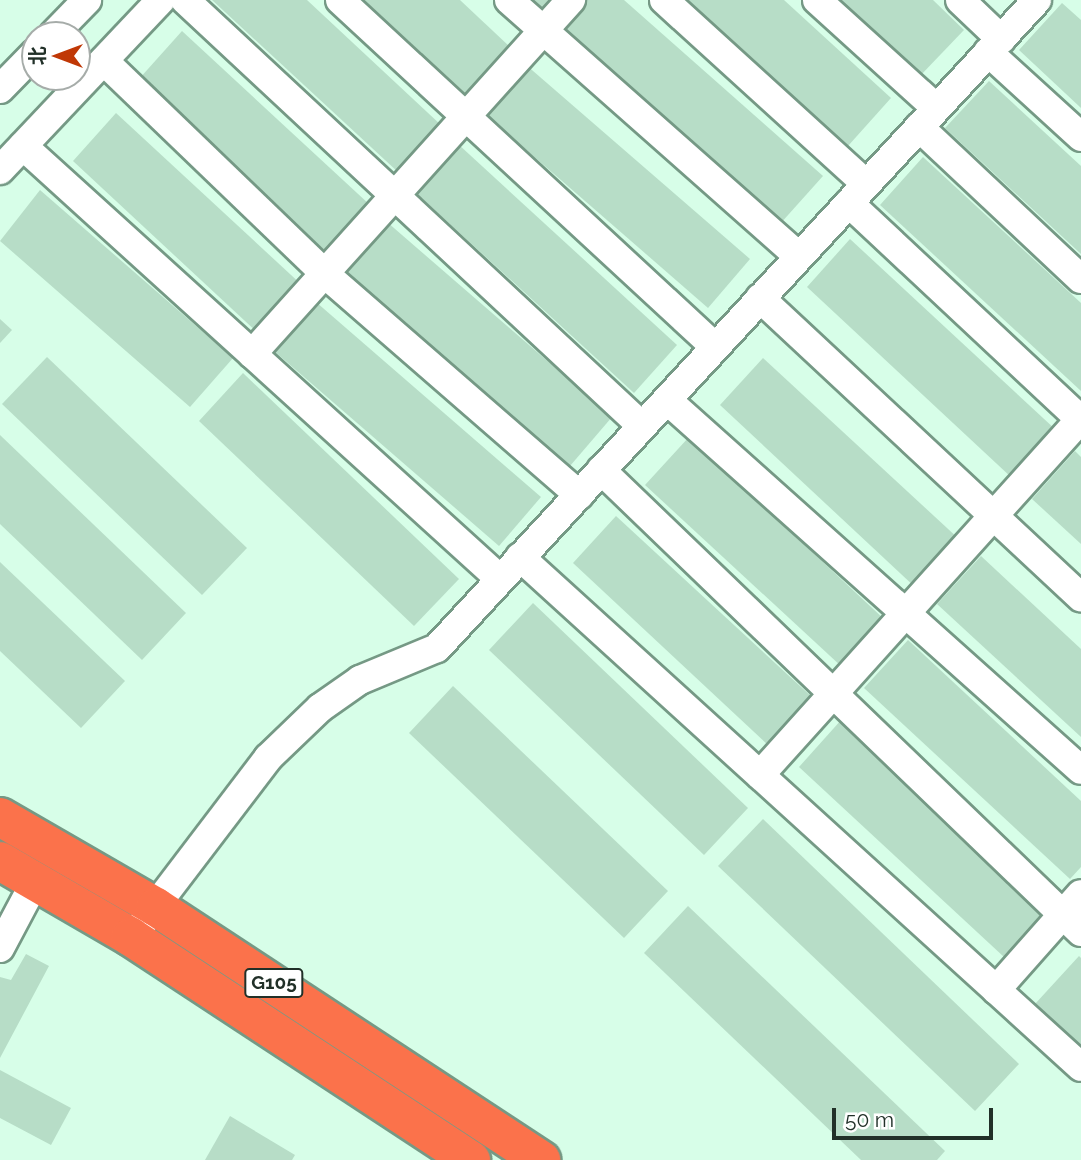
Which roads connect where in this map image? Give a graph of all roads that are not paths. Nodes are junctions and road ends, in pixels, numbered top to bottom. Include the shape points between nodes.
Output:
1 (87, 0) edge
2 (161, 0) edge
3 (185, 0) edge
4 (340, 0) edge
5 (509, 0) edge
6 (571, 0) edge
7 (664, 0) edge
8 (817, 0) edge
9 (960, 0) edge
10 (1037, 0) edge
11 (67, 21) edge
12 (543, 31) junction
13 (995, 45) junction
14 (104, 61) junction
15 (21, 67) edge
16 (0, 89) edge
17 (466, 117) junction
18 (928, 118) junction
19 (1081, 137) edge
20 (23, 146) junction
21 (0, 170) edge
22 (857, 193) junction
23 (395, 196) junction
24 (799, 257) junction
25 (325, 274) junction
26 (1081, 279) edge
27 (760, 298) junction
28 (715, 346) junction
29 (252, 354) junction
30 (667, 400) junction
31 (1081, 419) edge
32 (642, 426) junction
33 (601, 470) junction
34 (579, 495) junction
35 (994, 515) junction
36 (520, 557) junction
37 (500, 579) junction
38 (1081, 597) edge
39 (905, 613) junction
40 (833, 693) junction
41 (1081, 770) edge
42 (760, 775) junction
43 (0, 817) edge
44 (0, 861) edge
45 (36, 880) junction
46 (156, 907) junction
47 (1075, 913) edge
48 (131, 937) junction
49 (0, 948) edge
50 (996, 990) junction
51 (1081, 1068) edge
52 (471, 1160) edge
53 (541, 1160) edge

1 - 11 street
2 - 14 street
3 - 23 street
4 - 17 street
5 - 12 street
6 - 12 street
7 - 22 street
8 - 18 street
9 - 13 street
10 - 13 street
12 - 17 street
12 - 24 street
13 - 18 street
13 - 19 street
14 - 20 street
14 - 25 street
15 - 16 street
17 - 23 street
17 - 28 street
18 - 22 street
18 - 26 street
20 - 21 street
20 - 29 street
22 - 24 street
22 - 31 street
23 - 25 street
23 - 32 street
24 - 27 street
25 - 29 street
25 - 34 street
27 - 28 street
27 - 35 street
28 - 30 street
29 - 37 street
30 - 32 street
30 - 39 street
31 - 35 street
32 - 33 street
33 - 34 street
33 - 40 street
34 - 36 street
35 - 38 street
35 - 39 street
36 - 37 street
36 - 42 street
37 - 46 street via 437,648 360,680 320,708 268,758
39 - 40 street
39 - 41 street
40 - 42 street
40 - 47 street
42 - 50 street
43 - 46 highway, G105
44 - 45 highway, G105
45 - 48 highway, G105
45 - 49 street
46 - 48 street
46 - 53 highway, G105
47 - 50 street
48 - 52 highway, G105
50 - 51 street

